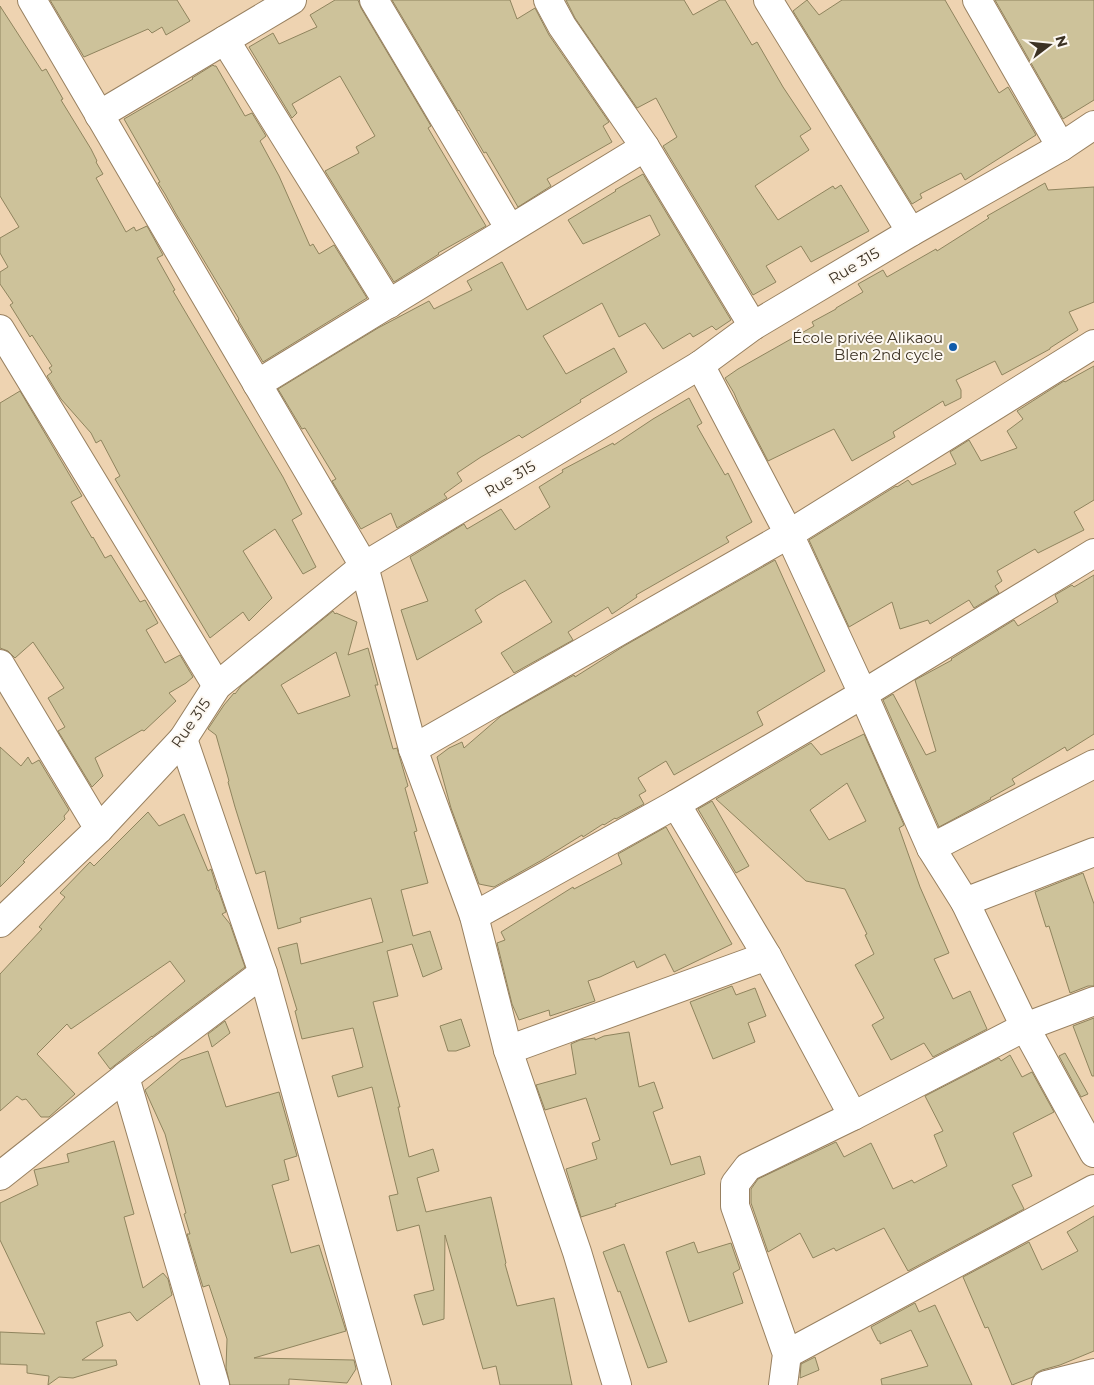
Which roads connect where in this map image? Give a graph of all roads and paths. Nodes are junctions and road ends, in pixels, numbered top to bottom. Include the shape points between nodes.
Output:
1 (32, 0) edge
2 (292, 0) edge
3 (374, 0) edge
4 (548, 0) edge
5 (768, 0) edge
6 (977, 0) edge
7 (225, 40) junction
8 (99, 115) junction
9 (1094, 125) edge
10 (644, 147) junction
11 (1062, 147) junction
12 (510, 229) junction
13 (911, 232) junction
14 (389, 304) junction
15 (753, 326) junction
16 (0, 329) edge
17 (1094, 344) edge
18 (700, 364) junction
19 (258, 384) junction
20 (789, 534) junction
21 (1094, 553) edge
22 (364, 566) junction
23 (0, 664) edge
24 (217, 686) junction
25 (863, 694) junction
26 (183, 738) junction
27 (413, 749) junction
28 (1094, 764) edge
29 (676, 804) junction
30 (99, 829) junction
31 (931, 848) junction
32 (1094, 852) edge
33 (964, 902) junction
34 (474, 916) junction
35 (0, 923) edge
36 (767, 956) junction
37 (262, 973) junction
38 (1094, 1001) edge
39 (1024, 1027) junction
40 (508, 1050) junction
41 (125, 1077) junction
42 (853, 1116) junction
43 (1094, 1153) edge
44 (0, 1176) edge
45 (1094, 1189) edge
46 (787, 1354) junction
47 (1094, 1373) edge
48 (216, 1385) edge
49 (377, 1385) edge
50 (617, 1385) edge
51 (783, 1385) edge
52 (1046, 1385) edge

1 - 8 street
2 - 7 street
3 - 12 street
4 - 10 street
5 - 13 street
6 - 11 street
7 - 8 street
7 - 14 street
8 - 19 street
9 - 11 street, Rue 315
10 - 12 street
10 - 15 street
11 - 13 street, Rue 315
12 - 14 street
13 - 15 street, Rue 315
14 - 19 street
15 - 18 street, Rue 315
16 - 24 street
17 - 20 street
18 - 20 street
18 - 22 street, Rue 315
19 - 22 street
20 - 25 street
20 - 27 street
21 - 25 street
22 - 24 street, Rue 315
22 - 27 street
23 - 30 street
24 - 26 street, Rue 315
25 - 29 street
25 - 31 street
26 - 30 street, Rue 315
26 - 37 street
27 - 34 street
28 - 31 street
29 - 34 street
29 - 36 street
30 - 35 street, Rue 315
31 - 33 street
32 - 33 street
33 - 39 street
34 - 40 street
36 - 40 street
36 - 42 street
37 - 41 street
37 - 49 street
38 - 39 street
39 - 42 street
39 - 43 street
40 - 50 street via 577,1252
41 - 44 street
41 - 48 street
42 - 46 street via 748,1167 735,1184 735,1206
45 - 46 street
46 - 51 street
47 - 52 street

